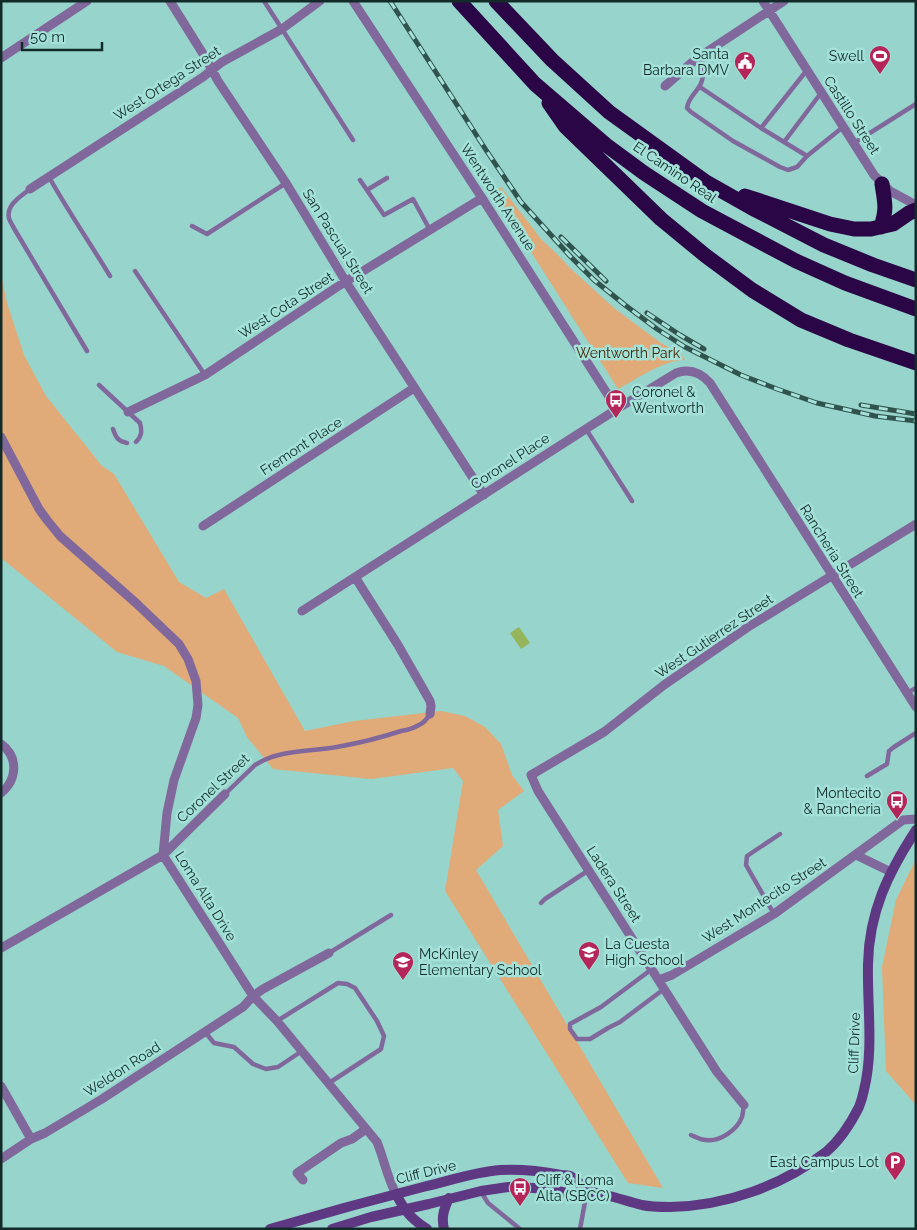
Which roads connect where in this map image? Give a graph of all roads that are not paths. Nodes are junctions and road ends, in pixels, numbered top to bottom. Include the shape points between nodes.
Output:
1 (87, 1) edge
2 (170, 1) edge
3 (264, 1) edge
4 (320, 1) edge
5 (353, 1) edge
6 (459, 1) edge
7 (496, 1) edge
8 (763, 1) edge
9 (784, 1) edge
10 (769, 11) junction
11 (282, 29) junction
12 (702, 55) junction
13 (1, 58) edge
14 (212, 69) junction
15 (807, 70) junction
16 (535, 84) junction
17 (666, 86) dead end
18 (700, 86) junction
19 (821, 93) junction
20 (916, 104) edge
21 (843, 127) junction
22 (761, 128) junction
23 (353, 140) dead end
24 (784, 142) junction
25 (853, 143) junction
26 (807, 156) junction
27 (50, 177) junction
28 (387, 178) dead end
29 (360, 180) dead end
30 (706, 182) junction
31 (286, 183) junction
32 (882, 184) junction
33 (30, 189) joint
34 (367, 190) junction
35 (482, 198) junction
36 (916, 205) edge
37 (916, 210) edge
38 (192, 226) dead end
39 (881, 227) junction
40 (430, 230) junction
41 (135, 272) dead end
42 (110, 276) dead end
43 (916, 280) edge
44 (346, 282) junction
45 (916, 309) edge
46 (86, 350) dead end
47 (916, 363) edge
48 (205, 376) junction
49 (99, 385) dead end
50 (414, 388) junction
51 (617, 409) junction
52 (726, 409) joint
53 (128, 412) junction
54 (586, 429) junction
55 (113, 430) dead end
56 (1, 437) edge
57 (136, 442) dead end
58 (127, 443) dead end
59 (484, 495) junction
60 (632, 501) dead end
61 (916, 524) edge
62 (203, 526) dead end
63 (832, 576) junction
64 (355, 577) junction
65 (302, 611) dead end
66 (916, 688) edge
67 (907, 693) junction
68 (916, 707) edge
69 (430, 714) joint
70 (916, 732) edge
71 (1, 744) edge
72 (531, 776) joint
73 (867, 776) dead end
74 (1, 793) edge
75 (225, 794) joint
76 (916, 819) edge
77 (916, 830) edge
78 (780, 834) dead end
79 (163, 855) junction
80 (856, 855) junction
81 (589, 870) junction
82 (891, 872) junction
83 (541, 903) dead end
84 (774, 914) junction
85 (391, 915) dead end
86 (1, 948) edge
87 (329, 953) joint
88 (652, 969) junction
89 (659, 980) junction
90 (664, 988) junction
91 (253, 996) junction
92 (277, 1021) junction
93 (205, 1032) junction
94 (302, 1051) junction
95 (329, 1083) junction
96 (1, 1086) edge
97 (744, 1105) joint
98 (366, 1129) junction
99 (691, 1135) dead end
100 (32, 1139) junction
101 (1, 1159) edge
102 (303, 1180) dead end
103 (588, 1190) junction
104 (481, 1191) junction
105 (396, 1194) junction
106 (450, 1198) junction
107 (404, 1210) junction
108 (270, 1229) edge
109 (332, 1229) edge
110 (427, 1229) edge
111 (444, 1229) edge
112 (520, 1229) edge
113 (580, 1229) edge

1 - 13 street
2 - 14 street, San Pascual Street
3 - 11 lane
4 - 11 street, West Ortega Street
5 - 35 street, Wentworth Avenue
6 - 16 highway, El Camino Real
7 - 30 highway, El Camino Real via 552,60 609,112
8 - 10 street, Castillo Street
9 - 10 street
10 - 12 street
10 - 15 street, Castillo Street
11 - 14 street, West Ortega Street
11 - 23 lane
12 - 17 street
12 - 18 lane via 704,77
14 - 27 street, West Ortega Street
14 - 31 street, San Pascual Street
15 - 19 street, Castillo Street
15 - 22 lane
16 - 45 highway, El Camino Real via 606,145 702,211 820,272
16 - 47 highway via 565,126 640,200 752,290 801,320
18 - 22 lane
18 - 26 lane via 687,108 733,141 788,170 797,167
19 - 21 street, Castillo Street
19 - 24 lane
20 - 25 lane
21 - 25 street, Castillo Street
21 - 26 lane
22 - 24 lane
24 - 26 lane
25 - 32 street, Castillo Street
27 - 33 street, West Ortega Street
27 - 42 lane
28 - 34 lane
29 - 34 lane
30 - 39 highway via 830,224 854,229
30 - 43 highway, El Camino Real via 824,245
31 - 38 lane via 207,234
31 - 44 street, San Pascual Street
32 - 36 street, Castillo Street
32 - 39 highway via 886,213
33 - 46 lane via 14,202 9,219
34 - 40 lane via 384,215 413,199
35 - 40 street, West Cota Street
35 - 51 street, Wentworth Avenue
37 - 39 highway via 893,224
40 - 44 street, West Cota Street
41 - 48 lane
44 - 48 street, West Cota Street
44 - 50 street, San Pascual Street
48 - 53 street, West Cota Street
49 - 53 lane
50 - 59 street, San Pascual Street
50 - 62 street, Fremont Place
51 - 52 street, Coronel Place via 676,373 687,371 702,375
51 - 54 street, Coronel Place
52 - 63 street, Rancheria Street
53 - 57 lane via 140,423 142,430
54 - 59 street, Coronel Place
54 - 60 lane
55 - 58 lane via 120,442
56 - 79 street, Loma Alta Drive via 46,520 179,644 193,670 198,693 196,718 174,780
59 - 64 street, Coronel Place
61 - 63 street, West Gutierrez Street
63 - 67 street, Rancheria Street
63 - 72 street, West Gutierrez Street via 679,674 604,732
64 - 65 street, Coronel Place
64 - 69 street, Coronel Street via 430,701
66 - 67 lane
67 - 68 street, Rancheria Street
69 - 75 lane, Coronel Street via 418,726 391,734 336,747 294,751 261,761
70 - 73 lane via 890,751 887,764
71 - 74 street via 12,756 14,768 12,780
72 - 81 street, Ladera Street
75 - 79 street, Coronel Street
76 - 80 street, West Montecito Street via 903,820
77 - 82 main road, Cliff Drive
78 - 84 lane via 747,856 745,861
79 - 86 street, Coronel Street
79 - 91 street, Loma Alta Drive
80 - 82 street
80 - 84 street, West Montecito Street
81 - 83 lane
81 - 88 street, Ladera Street
82 - 103 main road, Cliff Drive via 876,907 870,938 867,1078 860,1105 848,1127 828,1150 776,1182 711,1202 659,1207
84 - 89 street, West Montecito Street
85 - 87 lane
87 - 91 street, Weldon Road
88 - 89 street, Ladera Street
88 - 90 lane via 601,1007 570,1024 570,1030 577,1039 590,1039 620,1022
89 - 90 street, Ladera Street
90 - 97 street, Ladera Street via 717,1072
91 - 92 street, Loma Alta Drive
91 - 93 street, Weldon Road via 243,1007
92 - 94 street, Loma Alta Drive
92 - 95 lane via 338,983 355,988 384,1036 381,1049
93 - 94 lane via 214,1042 234,1047 253,1064 266,1069 278,1067
93 - 100 street, Weldon Road via 102,1099
94 - 95 street, Loma Alta Drive
95 - 98 street, Loma Alta Drive
96 - 100 street
97 - 99 lane via 738,1124 717,1140
98 - 102 street via 298,1173
98 - 105 street, Loma Alta Drive via 377,1142
100 - 101 street, Weldon Road
103 - 104 main road, Cliff Drive via 570,1194 508,1187
103 - 105 main road, Cliff Drive via 570,1176 500,1170
103 - 113 lane
104 - 106 main road, Cliff Drive
104 - 112 lane via 488,1203
105 - 107 main road, Loma Alta Drive
105 - 108 main road, Cliff Drive
106 - 107 main road, Cliff Drive
106 - 111 main road via 444,1208
107 - 109 main road, Cliff Drive
107 - 110 main road, Loma Alta Drive

